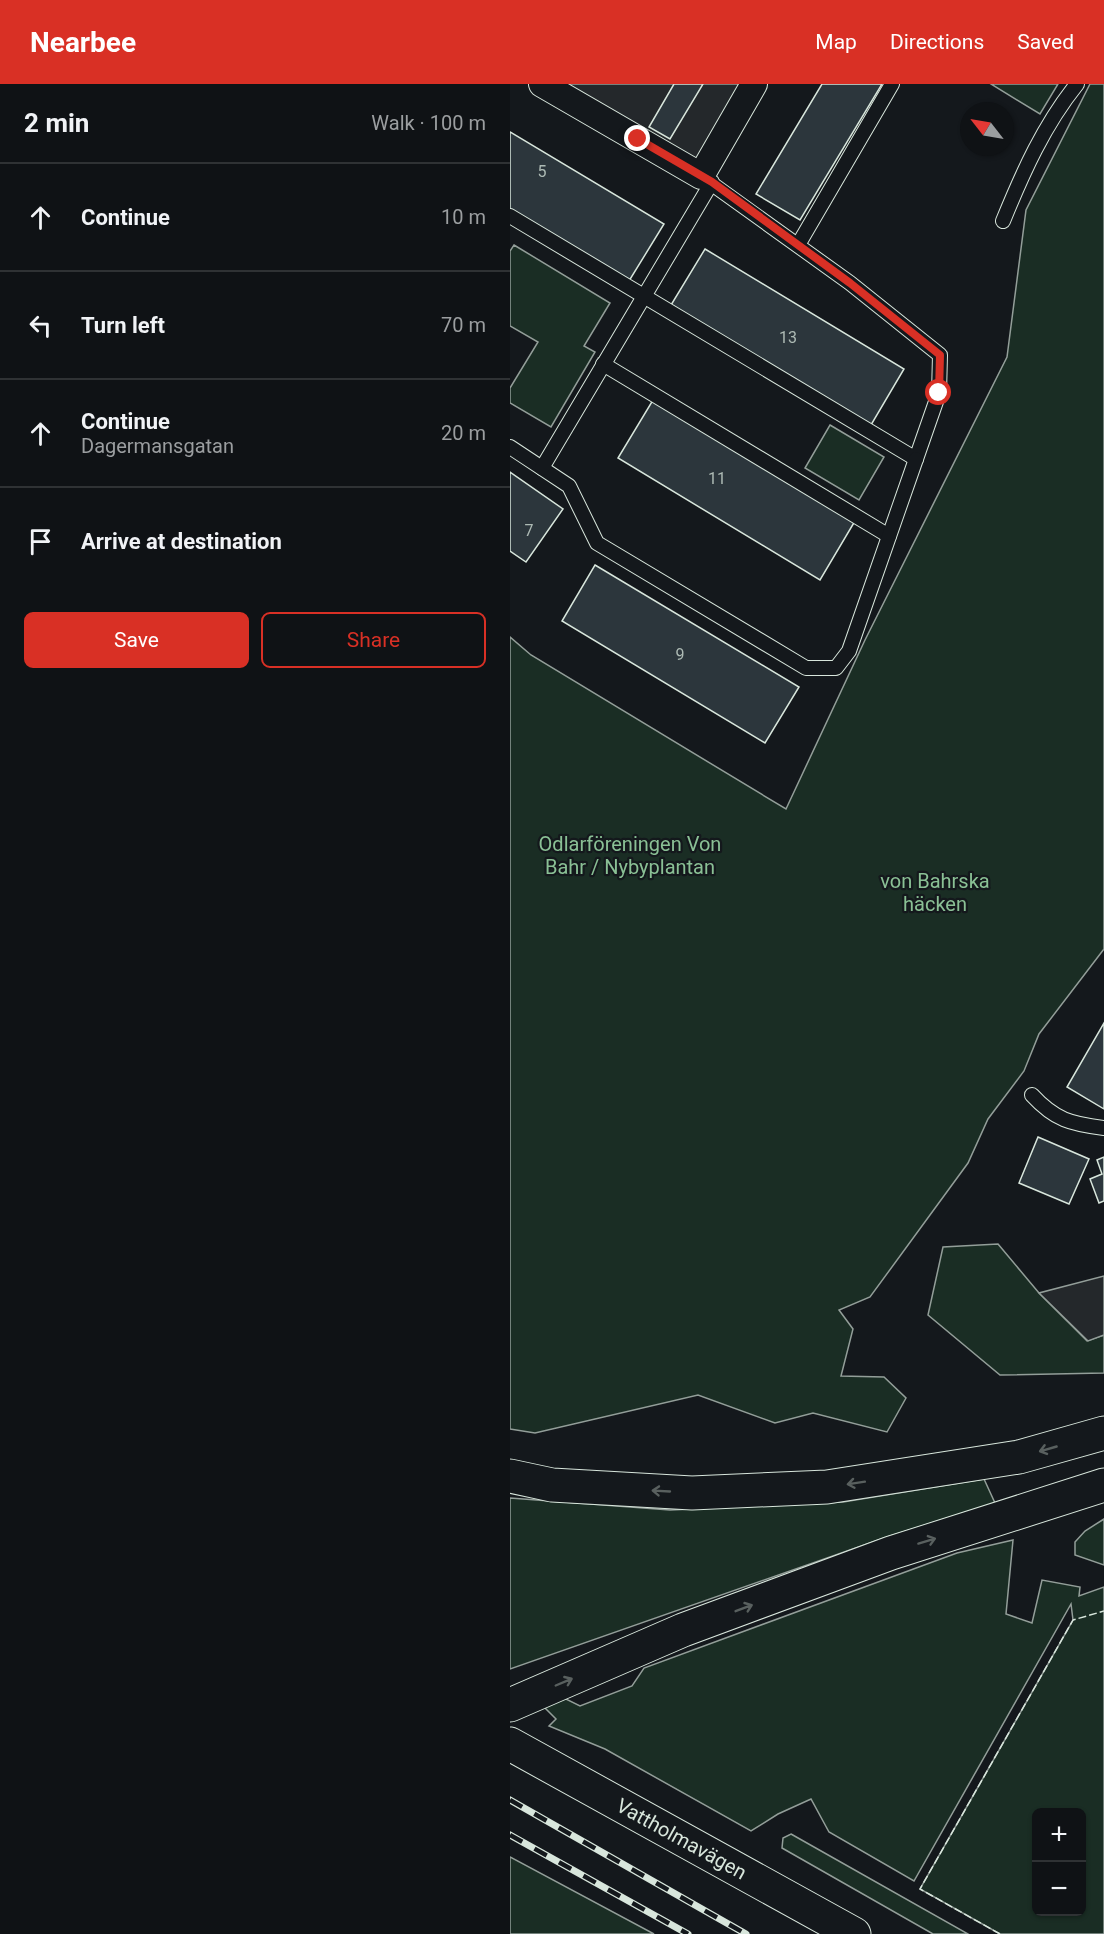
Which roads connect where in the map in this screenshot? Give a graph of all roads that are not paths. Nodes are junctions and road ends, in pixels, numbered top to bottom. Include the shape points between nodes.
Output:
1 (542, 84) edge
2 (754, 84) edge
3 (892, 84) edge
4 (1077, 84) edge
5 (706, 179) junction
6 (510, 216) edge
7 (1003, 221) dead end
8 (798, 245) junction
9 (643, 296) junction
10 (603, 364) junction
11 (510, 447) edge
12 (916, 459) junction
13 (542, 468) junction
14 (889, 536) junction
15 (1032, 1095) dead end
16 (1104, 1128) edge
17 (1104, 1433) edge
18 (510, 1476) edge
19 (1104, 1485) edge
20 (510, 1705) edge
21 (510, 1744) edge
22 (854, 1934) edge

1 - 5 street
2 - 5 street
3 - 8 lane
4 - 7 lane via 1024,166
5 - 8 lane
5 - 9 lane
6 - 9 lane
8 - 12 lane via 940,355 939,393
9 - 10 lane
9 - 12 lane
10 - 13 lane
10 - 14 lane
11 - 13 lane
12 - 14 lane
13 - 14 lane via 569,486 597,543 806,668 836,668 849,651
15 - 16 lane via 1048,1113 1078,1125
17 -> 18 main road via 1019,1457 827,1487 692,1492 552,1485
20 -> 19 main road via 683,1630 891,1552
21 - 22 main road, Vattholmavägen

